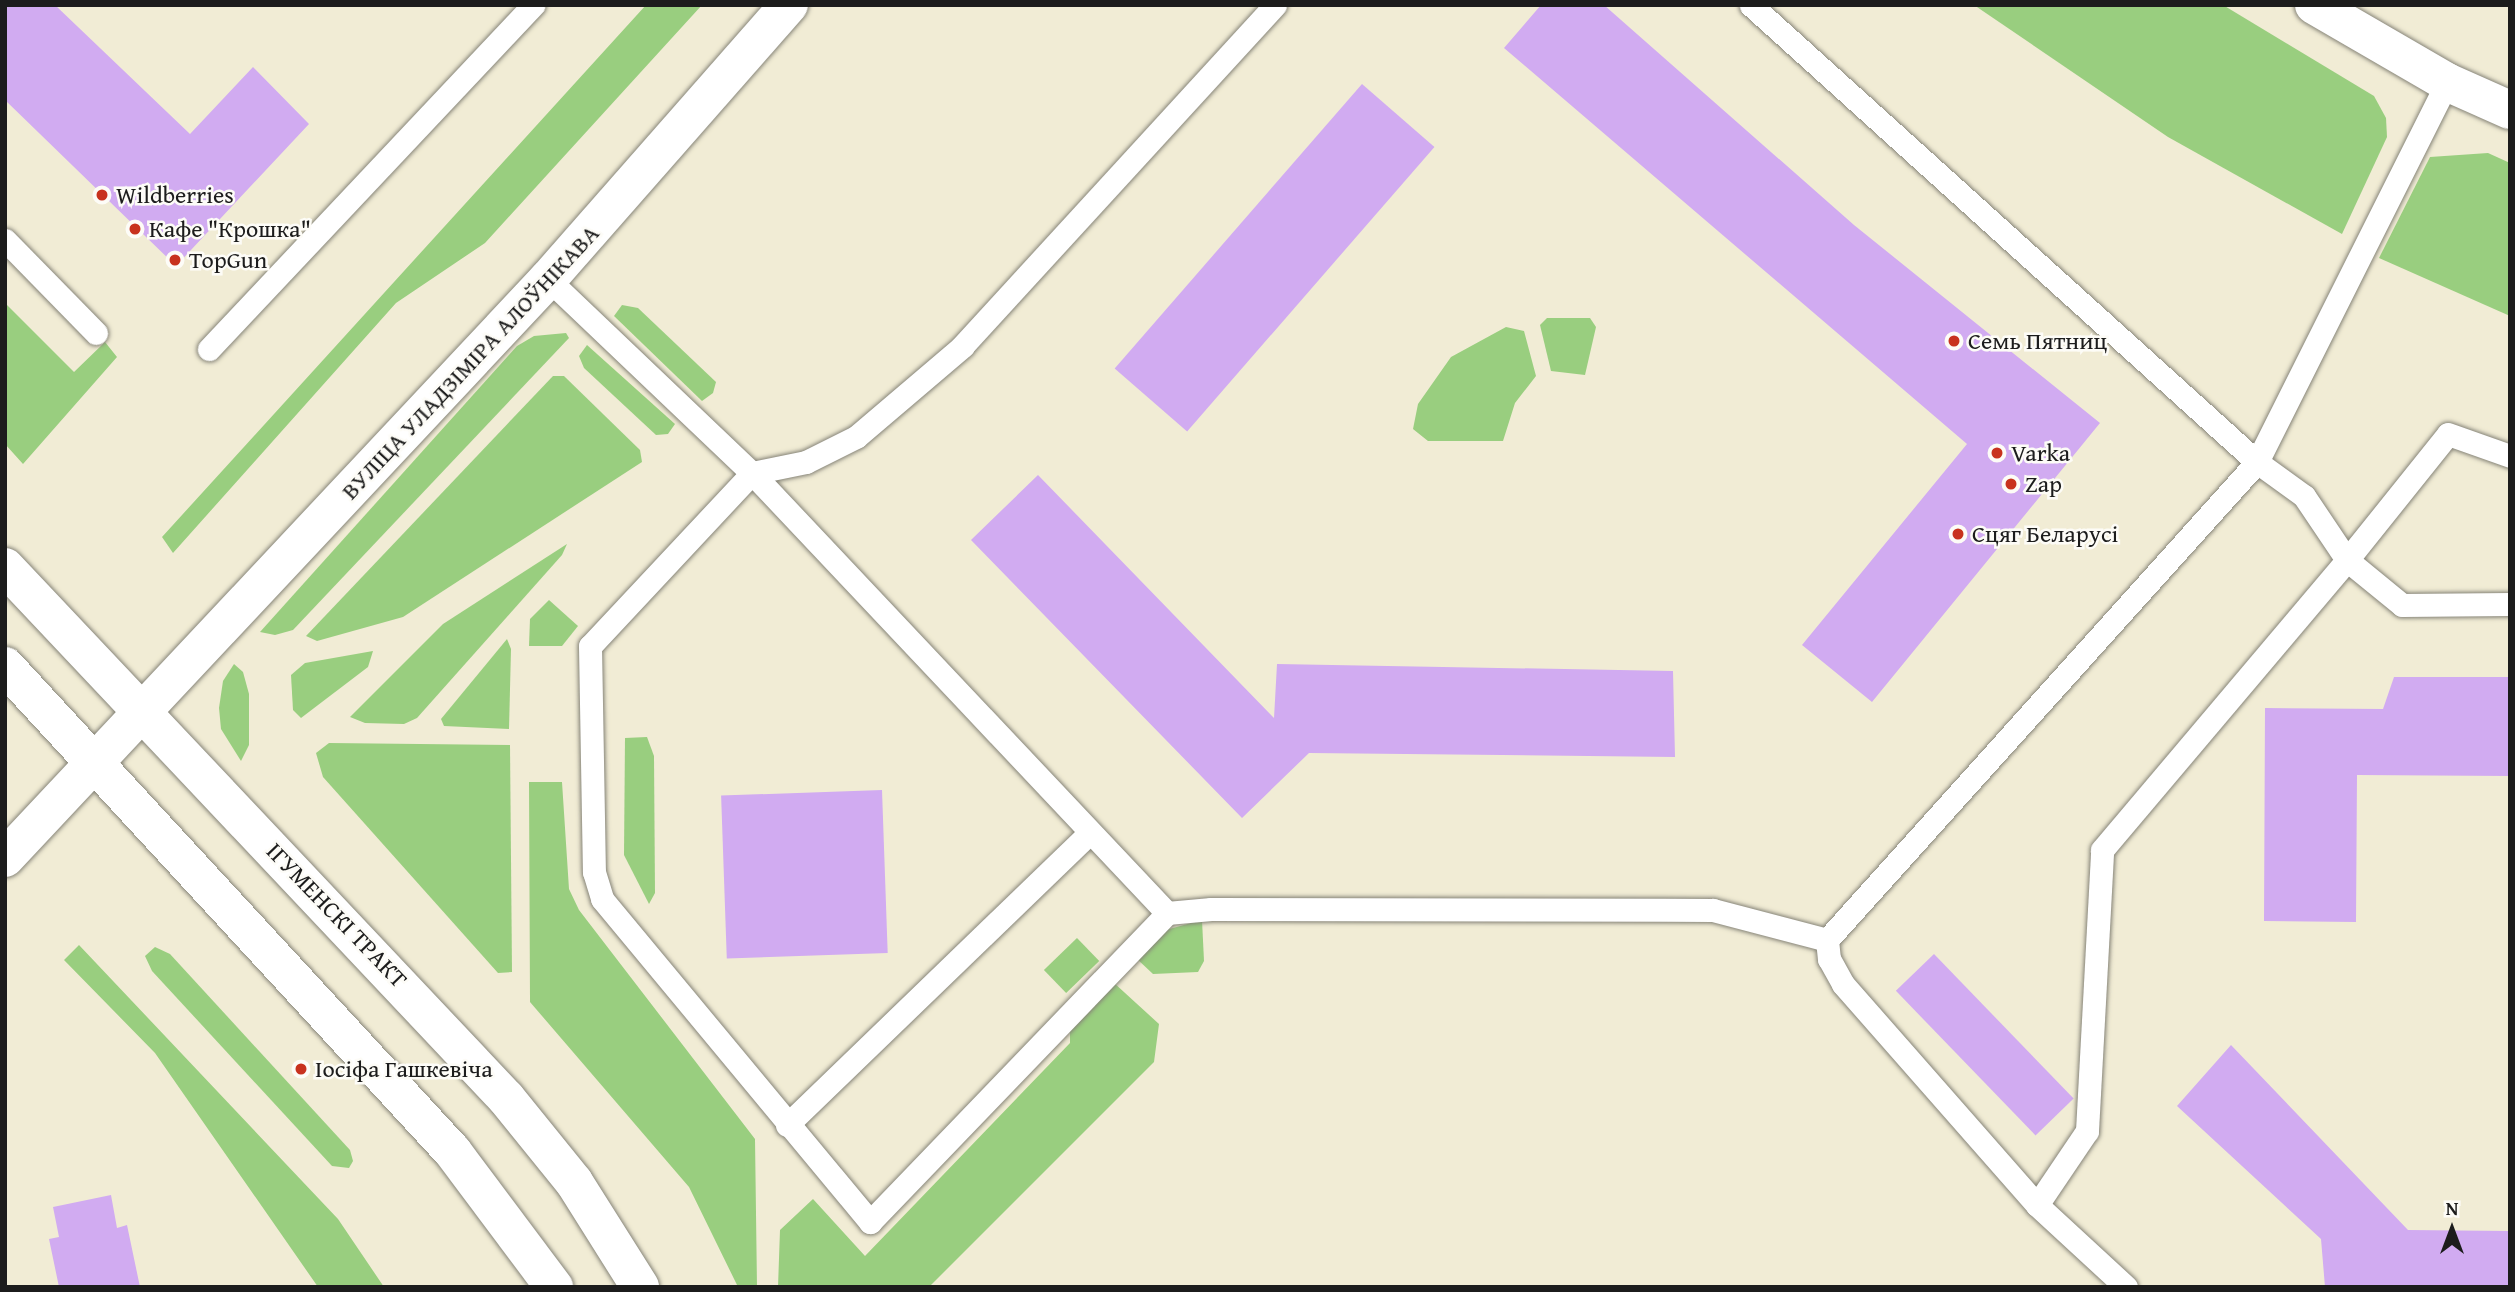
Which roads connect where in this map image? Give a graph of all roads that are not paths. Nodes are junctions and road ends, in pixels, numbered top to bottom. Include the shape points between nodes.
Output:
1 (533, 5) edge
2 (789, 5) edge
3 (1275, 5) edge
4 (1751, 5) edge
5 (2314, 5) edge
6 (2447, 82) junction
7 (2510, 110) edge
8 (5, 240) edge
9 (548, 279) junction
10 (96, 333) dead end
11 (209, 349) dead end
12 (2510, 456) edge
13 (2258, 462) junction
14 (752, 473) junction
15 (2347, 560) junction
16 (5, 567) edge
17 (2510, 604) edge
18 (5, 666) edge
19 (145, 713) junction
20 (96, 765) junction
21 (1088, 834) junction
22 (5, 858) edge
23 (1167, 913) junction
24 (1827, 940) junction
25 (787, 1125) junction
26 (2037, 1205) junction
27 (554, 1287) edge
28 (640, 1287) edge
29 (2126, 1287) edge

1 - 11 lane
2 - 9 main road, ВУЛІЦА УЛАДЗІМІРА АЛОЎНІКАВА
3 - 14 lane via 963,346 856,437 806,462
4 - 13 lane
5 - 6 main road
6 - 7 main road
6 - 13 lane
8 - 10 lane
9 - 14 lane
9 - 19 main road, ВУЛІЦА УЛАДЗІМІРА АЛОЎНІКАВА
12 - 15 lane via 2448,434
13 - 15 lane via 2304,496
13 - 24 lane
14 - 21 lane
14 - 25 lane via 590,646 594,872 602,899
15 - 17 lane via 2402,605
15 - 26 lane via 2102,850 2087,1130
16 - 19 main road, ІГУМЕНСКІ ТРАКТ
18 - 20 main road
19 - 20 main road, ВУЛІЦА УЛАДЗІМІРА АЛОЎНІКАВА
19 - 28 main road, ІГУМЕНСКІ ТРАКТ via 506,1098 574,1182
20 - 22 main road, ВУЛІЦА УЛАДЗІМІРА АЛОЎНІКАВА
20 - 27 main road via 453,1152
21 - 23 lane
21 - 25 lane
23 - 24 lane via 1211,909 1713,909
23 - 25 lane via 870,1222
24 - 26 lane via 1829,959 1843,984
26 - 29 lane

